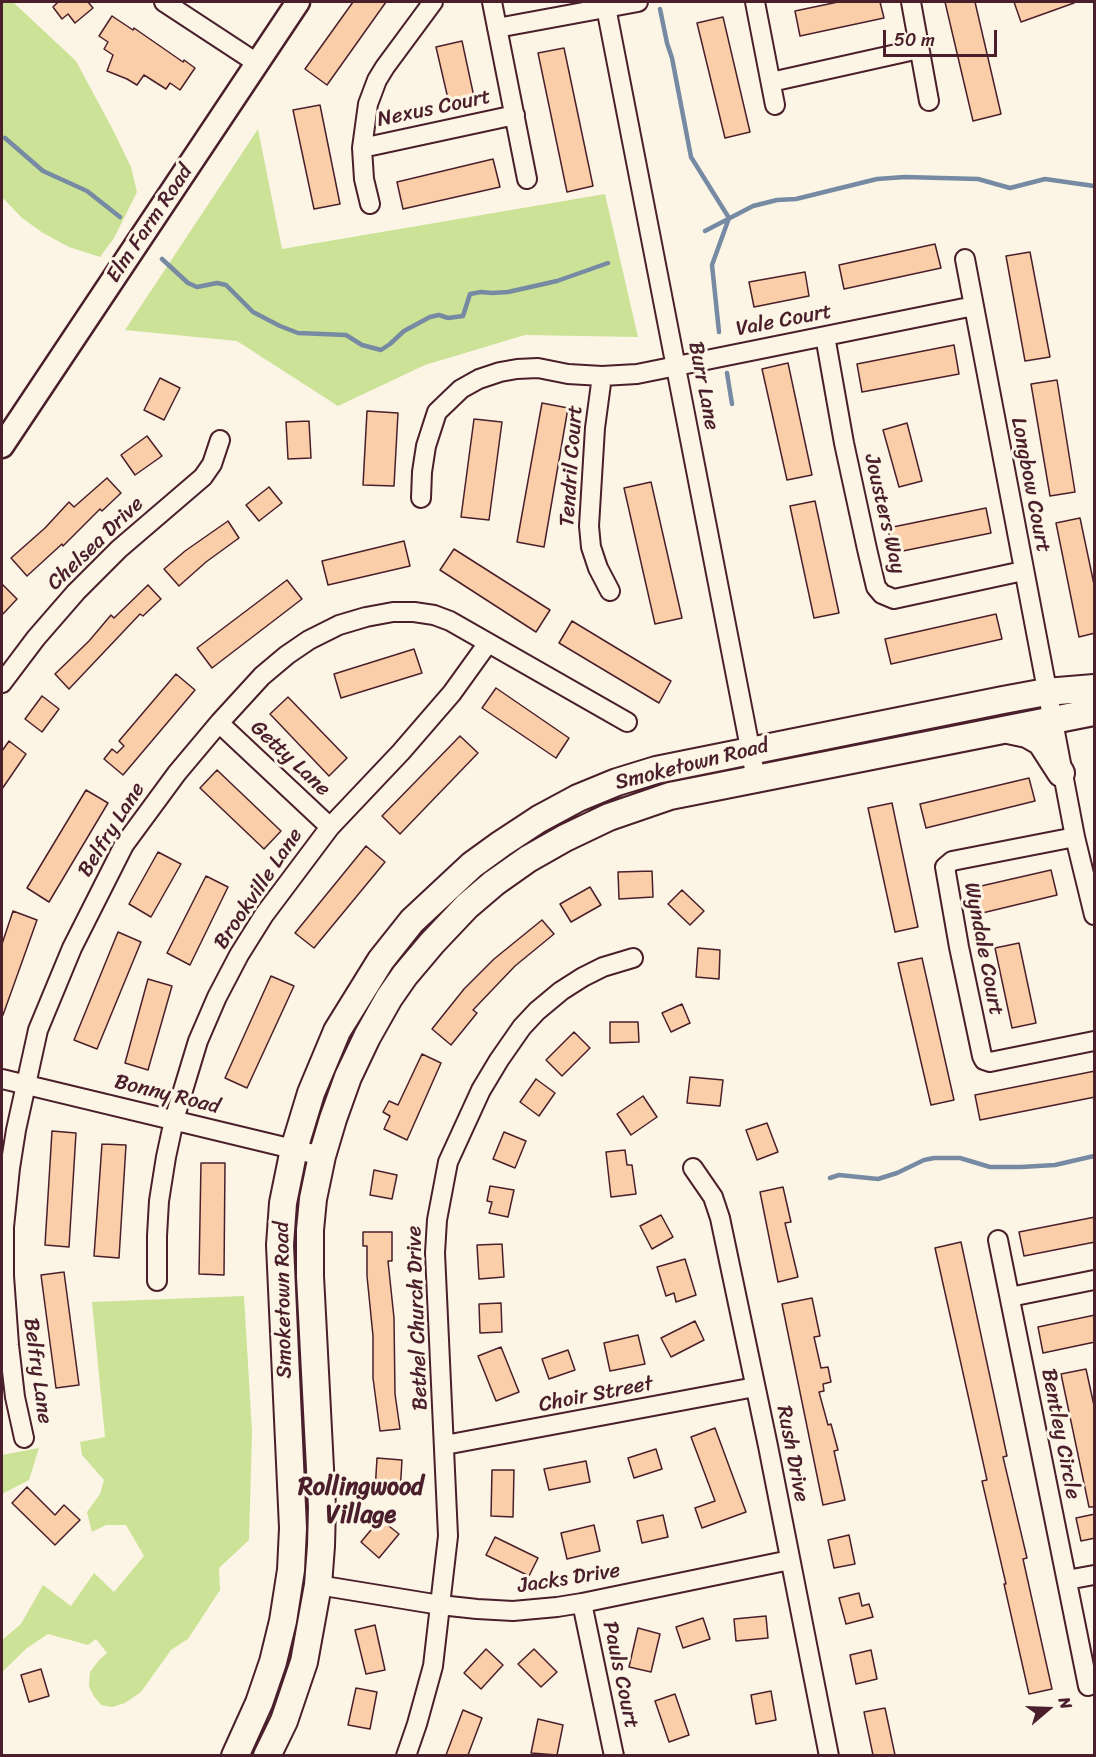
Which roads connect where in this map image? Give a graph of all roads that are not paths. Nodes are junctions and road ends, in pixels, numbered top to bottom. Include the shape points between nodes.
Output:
1 (164, 2) edge
2 (298, 2) edge
3 (433, 2) edge
4 (492, 2) edge
5 (638, 2) edge
6 (755, 2) edge
7 (910, 2) edge
8 (605, 4) edge
9 (497, 28) junction
10 (919, 50) junction
11 (257, 63) junction
12 (771, 81) junction
13 (929, 101) dead end
14 (775, 105) dead end
15 (515, 115) junction
16 (362, 148) junction
17 (527, 178) dead end
18 (370, 204) dead end
19 (965, 259) dead end
20 (974, 306) junction
21 (825, 336) junction
22 (677, 367) junction
23 (602, 376) junction
24 (220, 440) dead end
25 (2, 446) edge
26 (422, 498) dead end
27 (1023, 571) junction
28 (610, 591) dead end
29 (488, 643) junction
30 (2, 683) edge
31 (1095, 688) edge
32 (1046, 692) junction
33 (1095, 712) edge
34 (1051, 721) junction
35 (627, 722) dead end
36 (219, 723) junction
37 (1005, 729) junction
38 (750, 750) junction
39 (1061, 773) junction
40 (756, 779) junction
41 (330, 827) junction
42 (1075, 837) junction
43 (1095, 915) edge
44 (633, 958) dead end
45 (1095, 1041) edge
46 (2, 1079) edge
47 (26, 1084) junction
48 (174, 1120) junction
49 (294, 1149) junction
50 (322, 1156) junction
51 (693, 1168) dead end
52 (998, 1240) dead end
53 (1095, 1280) edge
54 (157, 1281) dead end
55 (1010, 1297) junction
56 (756, 1386) junction
57 (24, 1438) dead end
58 (445, 1445) junction
59 (790, 1560) junction
60 (1095, 1575) edge
61 (1067, 1580) junction
62 (318, 1585) junction
63 (582, 1603) junction
64 (440, 1605) junction
65 (1088, 1686) dead end
66 (235, 1755) edge
67 (267, 1755) edge
68 (406, 1755) edge
69 (614, 1755) edge
70 (829, 1755) edge

1 - 11 street
2 - 11 street, Elm Farm Road
3 - 16 street, Nexus Court via 377,80 368,104
4 - 9 street, Nexus Court
5 - 8 street
6 - 12 street
7 - 10 street
8 - 9 street
8 - 22 street, Burr Lane
9 - 15 street, Nexus Court
10 - 12 street
10 - 13 street
11 - 25 street, Elm Farm Road
12 - 14 street
15 - 16 street, Nexus Court
15 - 17 street, Nexus Court
16 - 18 street, Nexus Court
19 - 20 street, Longbow Court
20 - 21 street, Vale Court
20 - 27 street, Longbow Court
21 - 22 street, Vale Court
21 - 27 street, Jousters Way via 876,587 894,598
22 - 23 street, Vale Court
22 - 38 street, Burr Lane
23 - 26 street, Vale Court via 517,369 479,379 461,389 433,421 422,472
23 - 28 street, Tendril Court via 589,526 591,547
24 - 30 street, Chelsea Drive via 203,477 119,549 76,592
27 - 32 street, Longbow Court
29 - 35 street, Belfry Lane
29 - 36 street, Belfry Lane via 434,615 393,612 366,617 329,630 286,655
29 - 41 street, Brookville Lane via 452,693
31 - 32 main road, Smoketown Road
32 - 34 street, Longbow Court
32 - 38 main road, Smoketown Road
33 - 34 main road, Smoketown Road
34 - 37 main road, Smoketown Road
34 - 39 street
36 - 41 street, Getty Lane
36 - 47 street, Belfry Lane via 138,824 105,879 47,1006
37 - 39 main road via 1028,734 1041,742
37 - 40 main road, Smoketown Road
38 - 40 street, Burr Lane
38 - 49 main road, Smoketown Road via 656,770 578,798 539,819 472,865 412,921 356,998 324,1057
39 - 42 street
40 - 50 main road, Smoketown Road via 670,796 609,817 528,859 467,906 389,998 348,1077
41 - 48 street, Brookville Lane via 239,955 198,1041
42 - 43 street
42 - 45 street, Wyndale Court via 947,862 945,867 984,1060
44 - 58 street, Bethel Church Drive via 583,976 537,1011 481,1090 448,1162 435,1253
46 - 47 street, Bonny Road
47 - 48 street, Bonny Road
47 - 57 street, Belfry Lane via 10,1168 4,1227 9,1346
48 - 49 street, Bonny Road
48 - 54 street, Brookville Lane via 159,1201
49 - 50 street, Bonny Road
49 - 66 main road, Smoketown Road via 280,1245 293,1528 291,1570 273,1662
50 - 62 main road, Smoketown Road via 310,1241 322,1507
51 - 56 street, Rush Drive via 713,1197 720,1218
52 - 55 street, Bentley Circle
53 - 55 street
55 - 61 street, Bentley Circle
56 - 58 street, Choir Street
56 - 59 street, Rush Drive
58 - 64 street, Bethel Church Drive via 448,1536
59 - 63 street, Jacks Drive
59 - 70 street, Rush Drive
60 - 61 street
61 - 65 street, Bentley Circle
62 - 64 street, Jacks Drive
62 - 67 main road, Smoketown Road via 304,1662 284,1721
63 - 64 street, Jacks Drive via 513,1611
63 - 69 street, Pauls Court
64 - 68 street, Bethel Church Drive via 433,1666

